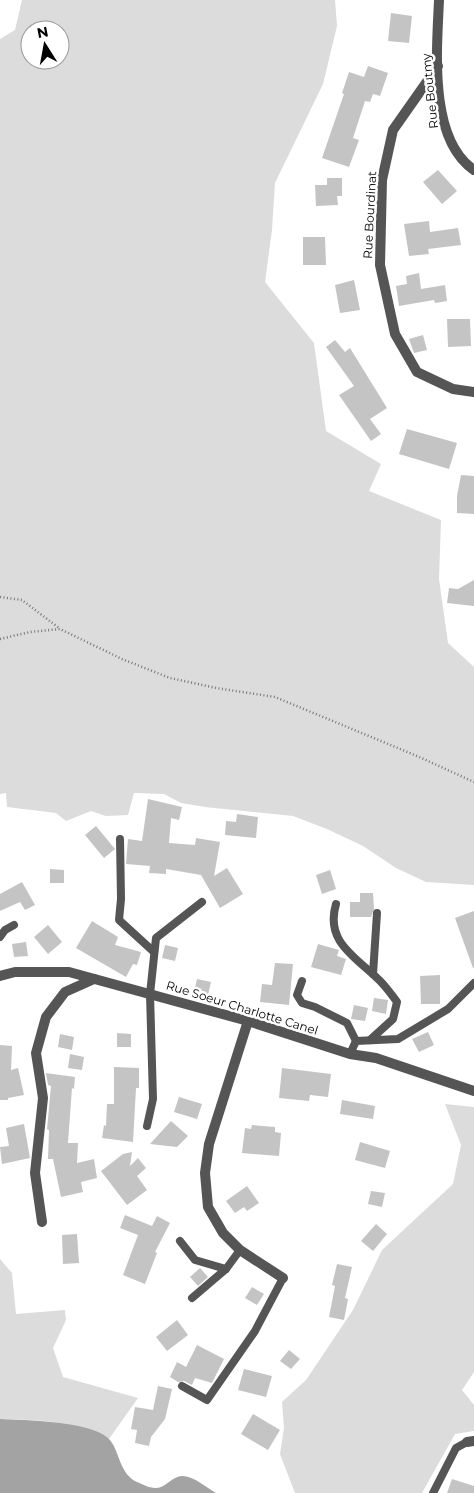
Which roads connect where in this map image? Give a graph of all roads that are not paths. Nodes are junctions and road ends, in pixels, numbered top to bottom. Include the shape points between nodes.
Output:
1 (439, 0) edge
2 (438, 66) junction
3 (474, 170) edge
4 (474, 392) edge
5 (120, 840) dead end
6 (202, 902) dead end
7 (336, 904) dead end
8 (377, 914) dead end
9 (14, 925) dead end
10 (0, 937) edge
11 (154, 952) junction
12 (372, 974) junction
13 (0, 976) edge
14 (94, 979) junction
15 (302, 980) dead end
16 (474, 984) edge
17 (150, 994) junction
18 (248, 1021) junction
19 (370, 1040) junction
20 (356, 1041) junction
21 (350, 1054) junction
22 (474, 1090) edge
23 (147, 1126) dead end
24 (42, 1222) dead end
25 (180, 1241) dead end
26 (240, 1250) junction
27 (226, 1270) junction
28 (283, 1278) joint
29 (192, 1298) dead end
30 (182, 1386) dead end
31 (470, 1442) edge
32 (433, 1493) edge

1 - 2 street, Rue Boutmy
2 - 3 street, Rue Boutmy via 447,133 457,152
2 - 4 street, Rue Bourdinat via 393,130 382,180 380,265 395,334 417,372 452,390
5 - 11 lane via 119,920
6 - 11 lane via 156,938
7 - 12 lane via 334,927 339,942
8 - 12 lane
9 - 10 lane
11 - 17 lane
12 - 19 lane via 397,1002 394,1019
13 - 14 street, Rue Soeur Charlotte Canel via 16,972 69,972
14 - 17 street, Rue Soeur Charlotte Canel
14 - 24 street via 65,992 46,1017 36,1053 43,1098 35,1173
15 - 20 lane via 297,995 302,1003 347,1023
16 - 19 lane via 448,1009 398,1039
17 - 18 street, Rue Soeur Charlotte Canel
17 - 23 lane via 153,1099
18 - 21 street, Rue Soeur Charlotte Canel
18 - 26 street via 209,1144 205,1173 208,1206 223,1233
19 - 20 lane
20 - 21 lane
21 - 22 street, Rue Soeur Charlotte Canel via 376,1058
25 - 27 lane via 195,1260
26 - 27 lane
26 - 28 street
27 - 29 lane
28 - 30 lane via 255,1331 207,1400
31 - 32 lane via 456,1448

